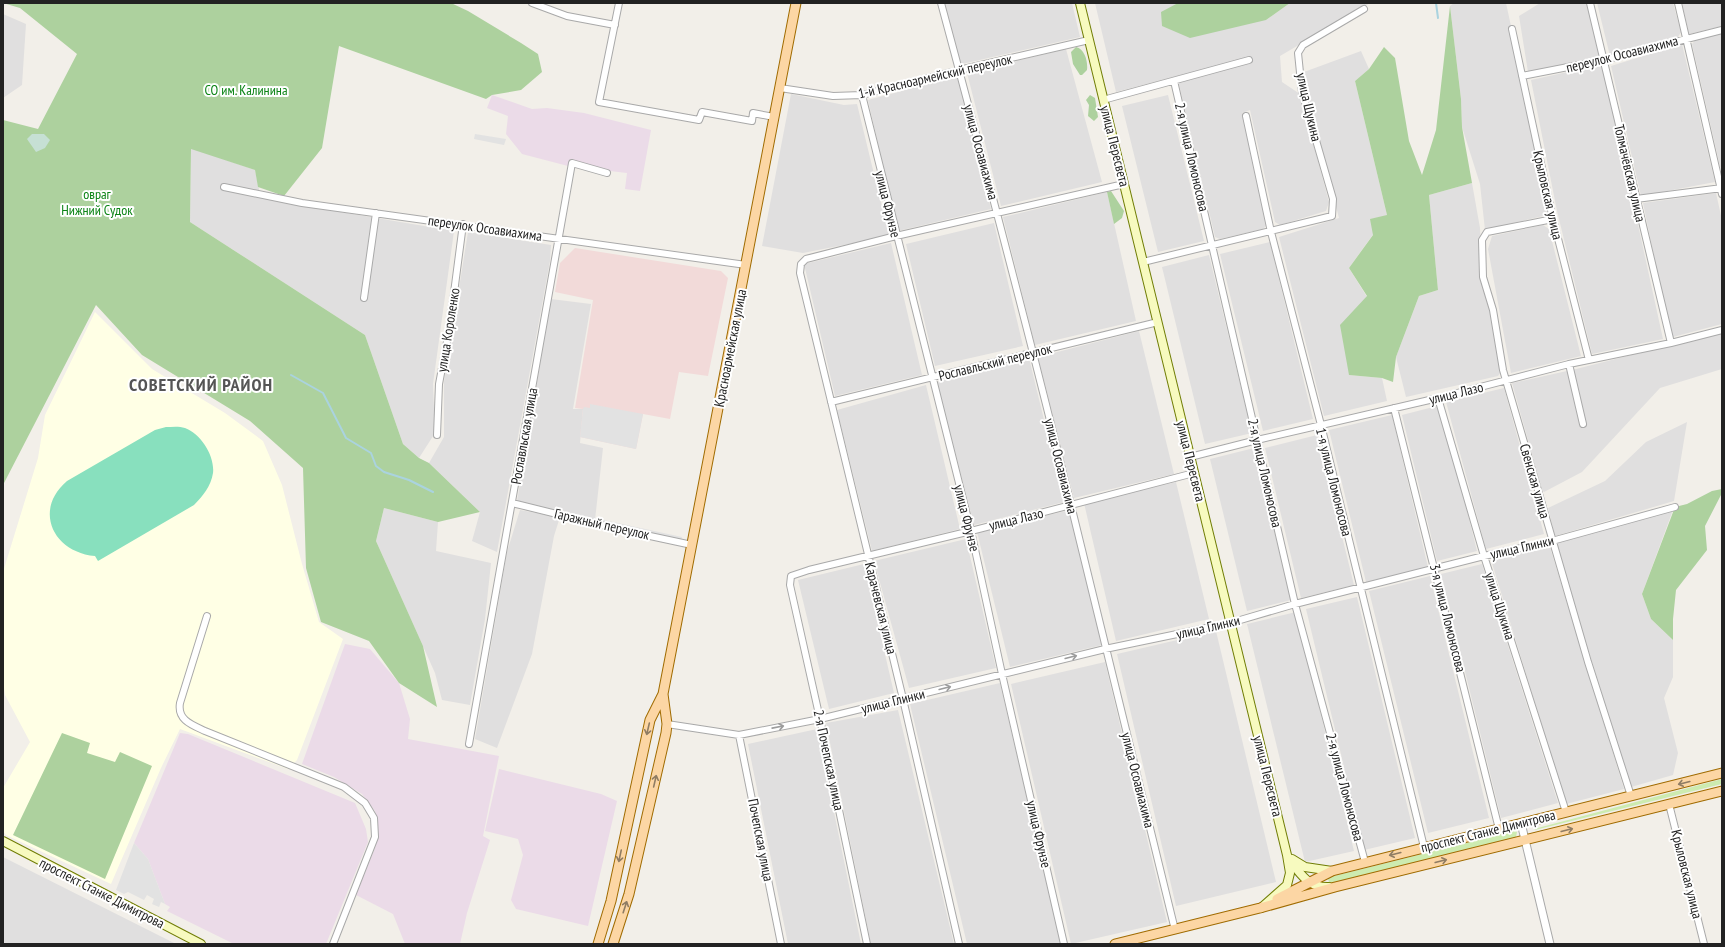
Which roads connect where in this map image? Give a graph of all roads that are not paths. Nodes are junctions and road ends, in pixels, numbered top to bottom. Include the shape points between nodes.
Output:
1 (532, 3) edge
2 (619, 3) edge
3 (796, 3) edge
4 (941, 3) edge
5 (1080, 3) edge
6 (1590, 3) edge
7 (1678, 3) edge
8 (1364, 10) dead end
9 (614, 25) junction
10 (1512, 29) dead end
11 (1722, 30) edge
12 (1687, 38) junction
13 (1089, 40) junction
14 (1249, 60) dead end
15 (1604, 60) junction
16 (959, 70) junction
17 (1522, 76) junction
18 (1174, 81) junction
19 (780, 88) junction
20 (862, 95) junction
21 (1103, 100) junction
22 (1246, 116) dead end
23 (774, 117) junction
24 (607, 173) dead end
25 (1124, 184) junction
26 (224, 187) dead end
27 (1722, 190) edge
28 (1636, 199) junction
29 (376, 212) junction
30 (998, 213) junction
31 (1553, 219) junction
32 (463, 224) junction
33 (1271, 232) junction
34 (896, 236) junction
35 (558, 238) junction
36 (1213, 246) junction
37 (1143, 262) junction
38 (746, 265) junction
39 (364, 298) dead end
40 (1158, 322) junction
41 (1722, 330) edge
42 (1671, 343) junction
43 (1032, 352) junction
44 (1589, 360) junction
45 (1569, 364) junction
46 (932, 378) junction
47 (1507, 380) junction
48 (1438, 398) junction
49 (831, 402) junction
50 (1394, 408) junction
51 (1583, 424) dead end
52 (1320, 425) junction
53 (437, 436) dead end
54 (1257, 440) junction
55 (1190, 457) junction
56 (1194, 473) junction
57 (512, 503) junction
58 (1071, 505) junction
59 (1674, 507) dead end
60 (971, 531) junction
61 (1552, 541) junction
62 (692, 545) junction
63 (868, 556) junction
64 (1484, 556) junction
65 (1435, 568) junction
66 (791, 576) joint
67 (1360, 588) junction
68 (1295, 604) junction
69 (207, 616) dead end
70 (1230, 622) junction
71 (1105, 649) junction
72 (1002, 674) junction
73 (663, 694) junction
74 (903, 699) junction
75 (820, 719) junction
76 (667, 724) junction
77 (740, 736) junction
78 (469, 744) dead end
79 (1722, 774) edge
80 (1722, 791) edge
81 (1631, 796) junction
82 (1669, 804) junction
83 (1566, 812) junction
84 (1521, 824) junction
85 (1500, 829) junction
86 (3, 841) edge
87 (1525, 841) junction
88 (1424, 847) junction
89 (1287, 855) junction
90 (1365, 862) junction
91 (1332, 871) junction
92 (1310, 882) junction
93 (1335, 887) junction
94 (1260, 908) junction
95 (1175, 930) junction
96 (201, 944) edge
97 (332, 944) edge
98 (598, 944) edge
99 (613, 944) edge
100 (781, 944) edge
101 (868, 944) edge
102 (959, 944) edge
103 (1064, 944) edge
104 (1115, 944) edge
105 (1550, 944) edge
106 (1704, 944) edge

1 - 9 street via 567,16
2 - 9 street
3 - 19 main road, Красноармейская улица
4 - 16 street, улица Осоавиахима
5 - 13 main road, улица Пересвета
6 - 15 street, Толмачёвская улица
7 - 12 street
8 - 33 street, улица Щукина via 1303,44 1298,53 1302,92 1333,199 1332,216
9 - 23 street via 599,102 699,120 702,112 752,121 753,112
10 - 17 street, Крыловская улица
11 - 12 street, переулок Осоавиахима
12 - 15 street, переулок Осоавиахима
12 - 27 street
13 - 16 street, 1-й Красноармейский переулок
13 - 21 main road, улица Пересвета
14 - 18 street
15 - 17 street, переулок Осоавиахима
15 - 28 street, Толмачёвская улица
16 - 20 street, 1-й Красноармейский переулок
16 - 30 street, улица Осоавиахима
17 - 31 street, Крыловская улица
18 - 21 street
18 - 36 street, 2-я улица Ломоносова
19 - 20 street, 1-й Красноармейский переулок via 833,96
19 - 23 main road, Красноармейская улица
20 - 34 street, улица Фрунзе
21 - 25 main road, улица Пересвета
22 - 33 street, 1-я улица Ломоносова
23 - 38 main road, Красноармейская улица
24 - 35 street, Рославльская улица via 572,163
25 - 30 street
25 - 37 main road, улица Пересвета
26 - 29 street, переулок Осоавиахима via 302,202
27 - 28 street
28 - 42 street, Толмачёвская улица
29 - 32 street, переулок Осоавиахима
29 - 39 street
30 - 34 street
30 - 43 street, улица Осоавиахима
31 - 44 street, Крыловская улица
31 - 47 street, Свенская улица via 1487,232 1482,240 1483,277
32 - 35 street, переулок Осоавиахима
32 - 53 street, улица Короленко via 439,384
33 - 36 street
33 - 52 street, 1-я улица Ломоносова
34 - 46 street, улица Фрунзе
34 - 49 street, Карачевская улица via 806,259 801,264 800,273
35 - 38 street, переулок Осоавиахима
35 - 57 street, Рославльская улица
36 - 37 street
36 - 54 street, 2-я улица Ломоносова
37 - 40 main road, улица Пересвета
38 - 62 main road, Красноармейская улица
40 - 43 street, Рославльский переулок
40 - 55 main road, улица Пересвета
41 - 42 street, улица Лазо
42 - 44 street, улица Лазо
43 - 46 street, Рославльский переулок
43 - 58 street, улица Осоавиахима
44 - 45 street, улица Лазо
45 - 47 street, улица Лазо
45 - 51 street
46 - 49 street, Рославльский переулок
46 - 60 street, улица Фрунзе
47 - 48 street, улица Лазо
47 - 61 street, Свенская улица
48 - 50 street, улица Лазо
48 - 64 street, улица Щукина
49 - 63 street, Карачевская улица
50 - 52 street, улица Лазо
50 - 65 street, 3-я улица Ломоносова
52 - 54 street, улица Лазо
52 - 67 street, 1-я улица Ломоносова
54 - 55 street, улица Лазо
54 - 68 street, 2-я улица Ломоносова
55 - 56 main road, улица Пересвета
56 - 58 street, улица Лазо
56 - 70 main road, улица Пересвета
57 - 62 street, Гаражный переулок
57 - 78 street, Рославльская улица
58 - 60 street, улица Лазо
58 - 71 street, улица Осоавиахима
59 - 61 street, улица Глинки
60 - 63 street, улица Лазо
60 - 72 street, улица Фрунзе
61 - 64 street, улица Глинки
61 - 81 street, Свенская улица
62 - 73 main road, Красноармейская улица
63 - 66 street, улица Лазо
63 - 74 street, Карачевская улица
64 - 65 street, улица Глинки
64 - 83 street, улица Щукина
65 - 67 street, улица Глинки
65 - 85 street, 3-я улица Ломоносова
66 - 75 street, 2-я Почепская улица via 790,586
67 - 68 street, улица Глинки
67 - 88 street, 1-я улица Ломоносова
68 - 70 street, улица Глинки
68 - 90 street, 2-я улица Ломоносова
69 - 97 street via 182,692 179,708 182,717 189,724 205,731 344,787 366,803 374,818 375,837
70 - 71 street, улица Глинки
70 - 89 main road, улица Пересвета
72 -> 71 street, улица Глинки
71 - 95 street, улица Осоавиахима
74 -> 72 street, улица Глинки
72 - 103 street, улица Фрунзе
73 - 76 main road
73 -> 98 main road via 650,720 611,901
74 - 75 street, улица Глинки
74 - 102 street, Карачевская улица
77 -> 75 street, улица Глинки
75 - 101 street, 2-я Почепская улица
76 - 77 street
99 -> 76 main road via 629,894
77 - 100 street, Почепская улица
79 -> 81 main road, проспект Станке Димитрова
80 - 82 main road, проспект Станке Димитрова
81 - 83 main road, проспект Станке Димитрова
87 -> 82 main road, проспект Станке Димитрова
82 - 106 street, Крыловская улица
83 - 84 main road, проспект Станке Димитрова
84 - 85 main road, проспект Станке Димитрова
84 - 87 street
85 - 88 main road, проспект Станке Димитрова
86 - 96 main road, проспект Станке Димитрова
93 -> 87 main road, проспект Станке Димитрова
87 - 105 street
88 -> 90 main road, проспект Станке Димитрова
89 - 91 main road via 1313,870
89 - 92 main road
89 - 94 main road, улица Пересвета via 1290,873 1287,885
90 - 91 main road, проспект Станке Димитрова
91 - 92 main road, проспект Станке Димитрова
92 - 93 main road via 1315,886
92 - 94 main road, проспект Станке Димитрова
93 - 94 main road, проспект Станке Димитрова
94 - 95 main road, проспект Станке Димитрова
95 - 104 main road, проспект Станке Димитрова

